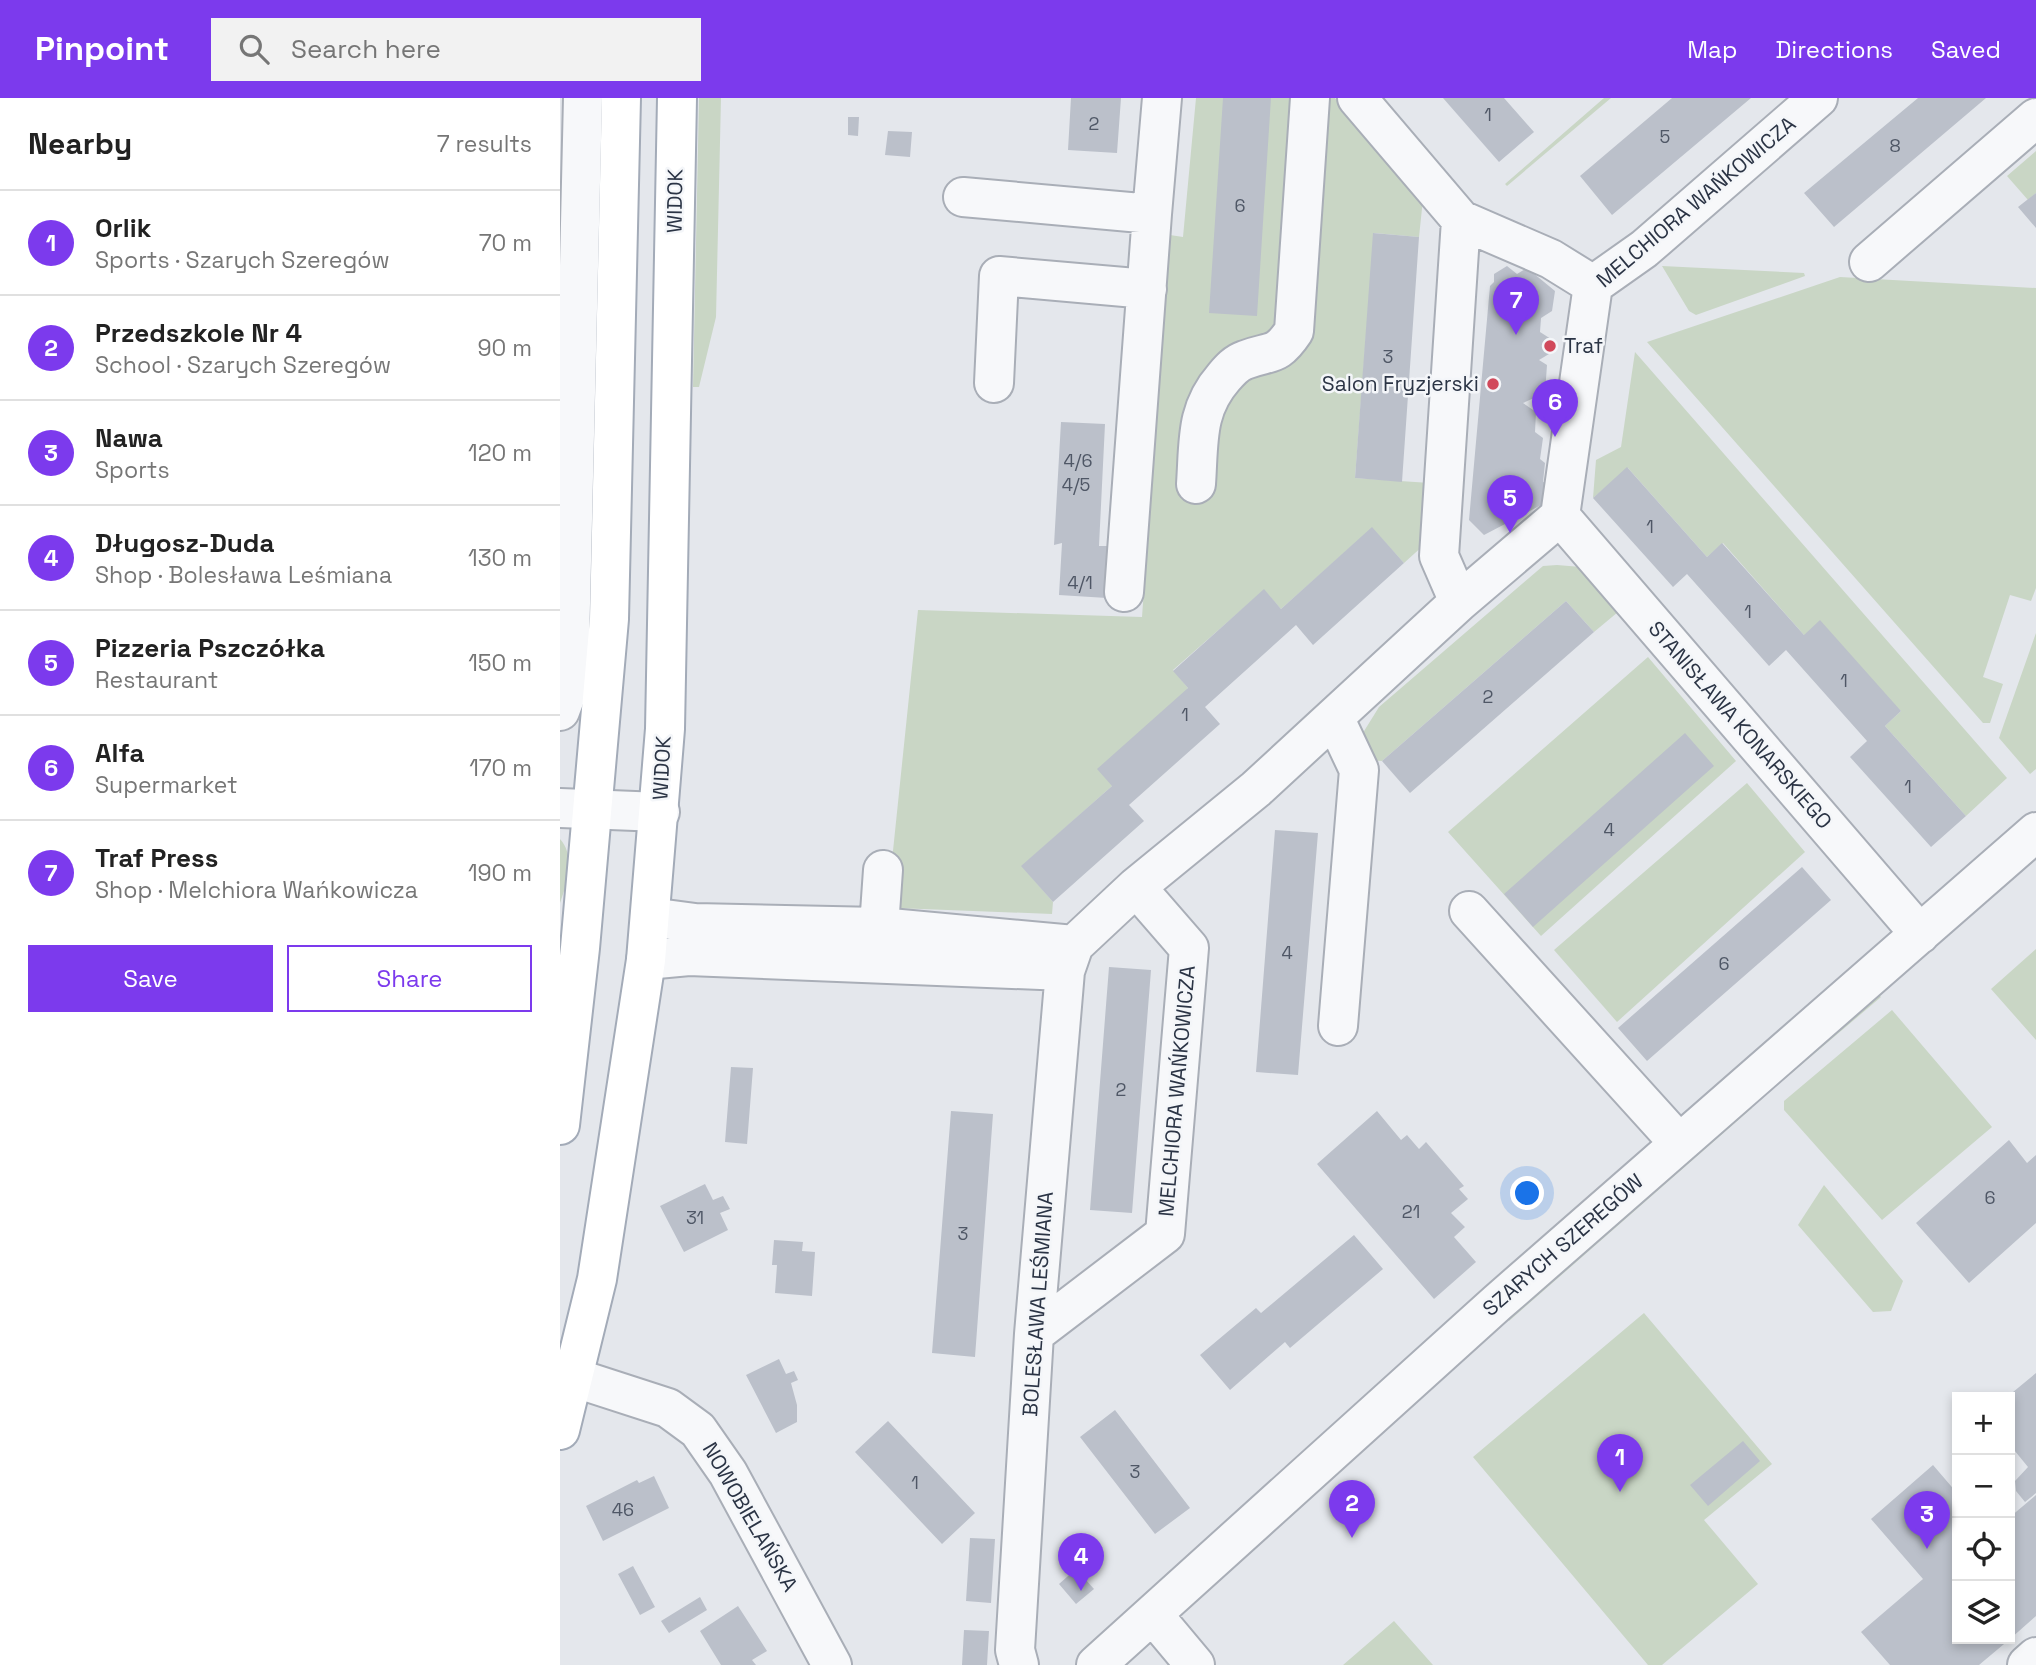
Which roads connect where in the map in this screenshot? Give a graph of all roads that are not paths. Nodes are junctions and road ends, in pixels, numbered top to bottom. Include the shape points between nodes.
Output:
1 (583, 98) edge
2 (621, 98) edge
3 (677, 98) edge
4 (1162, 98) edge
5 (1310, 98) edge
6 (1357, 98) edge
7 (1818, 98) edge
8 (2036, 118) edge
9 (963, 197) dead end
10 (1152, 214) junction
11 (1461, 220) junction
12 (1869, 262) dead end
13 (1593, 285) junction
14 (1147, 289) junction
15 (994, 383) dead end
16 (1196, 484) dead end
17 (1560, 516) junction
18 (1125, 592) dead end
19 (1459, 602) junction
20 (560, 711) edge
21 (1334, 717) junction
22 (576, 808) edge
23 (660, 812) junction
24 (2036, 832) edge
25 (883, 870) dead end
26 (1136, 887) junction
27 (1469, 911) dead end
28 (650, 917) junction
29 (879, 928) junction
30 (1920, 934) junction
31 (1070, 958) junction
32 (646, 960) junction
33 (1338, 1026) dead end
34 (560, 1125) edge
35 (1679, 1143) junction
36 (1034, 1334) junction
37 (567, 1375) edge
38 (560, 1430) edge
39 (1154, 1615) junction
40 (2036, 1657) edge
41 (832, 1665) edge
42 (1019, 1665) edge
43 (1096, 1665) edge
44 (1195, 1665) edge
45 (2026, 1665) edge

1 - 20 street via 569,688
2 - 22 main road via 612,551
3 - 23 main road, WIDOK
4 - 10 street
5 - 16 street via 1294,331 1283,348 1233,367 1213,390 1200,417
6 - 11 street
7 - 13 street, MELCHIORA WAŃKOWICZA via 1644,249
8 - 12 street
9 - 10 street
10 - 14 street
11 - 13 street via 1551,259
11 - 19 street via 1439,556
13 - 17 street, MELCHIORA WAŃKOWICZA
14 - 15 street via 999,276
14 - 18 street
17 - 19 street
17 - 30 street, STANISŁAWA KONARSKIEGO
19 - 21 street
21 - 26 street via 1256,789
21 - 33 street via 1360,770
22 - 23 street
22 - 34 main road
23 - 28 main road, WIDOK
24 - 30 street, SZARYCH SZEREGÓW
25 - 29 street
26 - 31 street
26 - 36 street, MELCHIORA WAŃKOWICZA via 1189,948 1165,1234
27 - 35 street
28 - 29 street via 695,923
28 - 32 main road, WIDOK
29 - 31 street
30 - 35 street, SZARYCH SZEREGÓW
31 - 32 street via 690,956
31 - 36 street, BOLESŁAWA LEŚMIANA
32 - 37 main road, WIDOK via 603,1243
35 - 39 street, SZARYCH SZEREGÓW
36 - 42 street, BOLESŁAWA LEŚMIANA via 1015,1650
37 - 38 main road, WIDOK
37 - 41 street, NOWOBIELAŃSKA via 668,1408 698,1430 728,1473
39 - 43 street, SZARYCH SZEREGÓW
39 - 44 street
40 - 45 street

